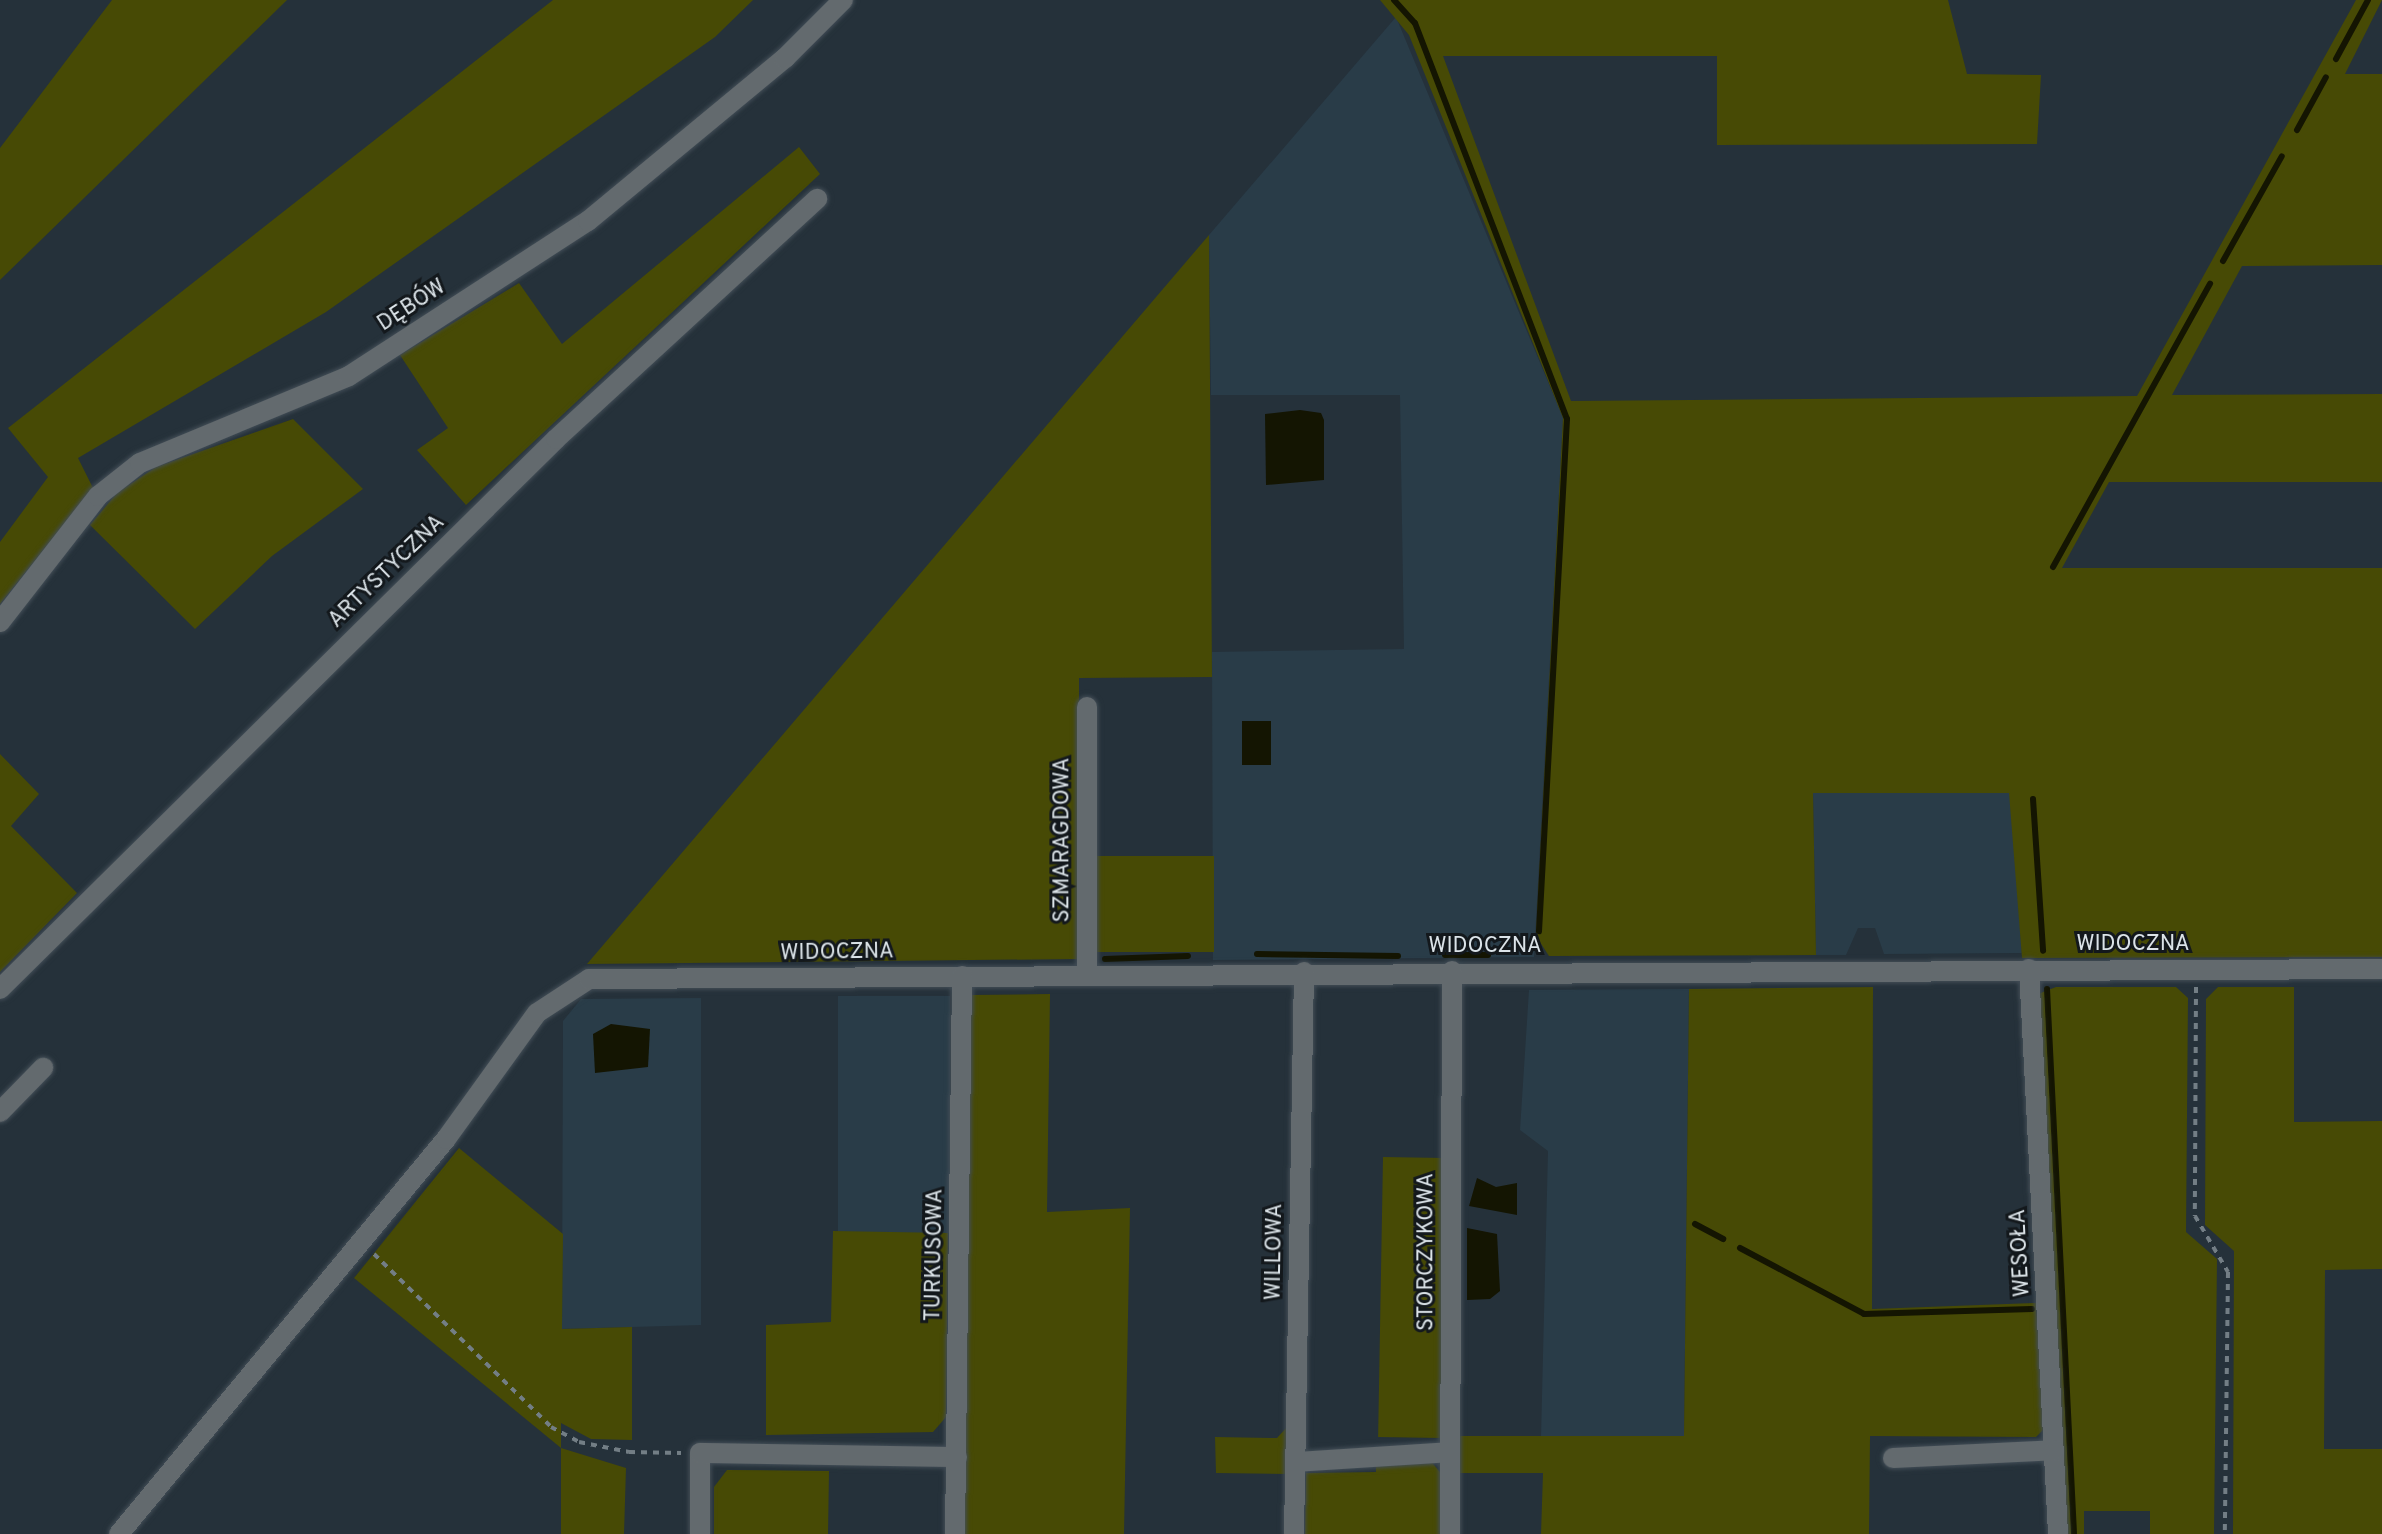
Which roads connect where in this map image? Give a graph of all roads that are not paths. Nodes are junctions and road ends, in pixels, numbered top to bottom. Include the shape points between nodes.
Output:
1 (843, 0) edge
2 (817, 199) dead end
3 (0, 622) edge
4 (1087, 707) dead end
5 (2029, 969) junction
6 (2382, 969) edge
7 (1452, 971) junction
8 (1304, 972) junction
9 (1087, 974) junction
10 (962, 976) junction
11 (0, 989) edge
12 (43, 1068) dead end
13 (0, 1112) edge
14 (2054, 1450) junction
15 (1450, 1452) junction
16 (957, 1457) junction
17 (1893, 1458) dead end
18 (1296, 1462) junction
19 (119, 1534) edge
20 (700, 1534) edge
21 (955, 1534) edge
22 (1294, 1534) edge
23 (1450, 1534) edge
24 (2058, 1534) edge

1 - 3 street, DĘBÓW via 785,58 588,221 349,376 140,463 98,496
2 - 11 street, ARTYSTYCZNA via 556,439
4 - 9 street, SZMARAGDOWA
5 - 6 street, WIDOCZNA
5 - 7 street, WIDOCZNA
5 - 14 street, WESOŁA
7 - 8 street, WIDOCZNA
7 - 15 street, STORCZYKOWA
8 - 9 street, WIDOCZNA
8 - 18 street, WILLOWA
9 - 10 street, WIDOCZNA
10 - 16 street, TURKUSOWA
10 - 19 street, WIDOCZNA via 589,979 537,1013 360,1242
12 - 13 street
14 - 17 street
14 - 24 street, WESOŁA
15 - 18 street
15 - 23 street, STORCZYKOWA
16 - 20 street via 700,1453
16 - 21 street, TURKUSOWA
18 - 22 street, WILLOWA

